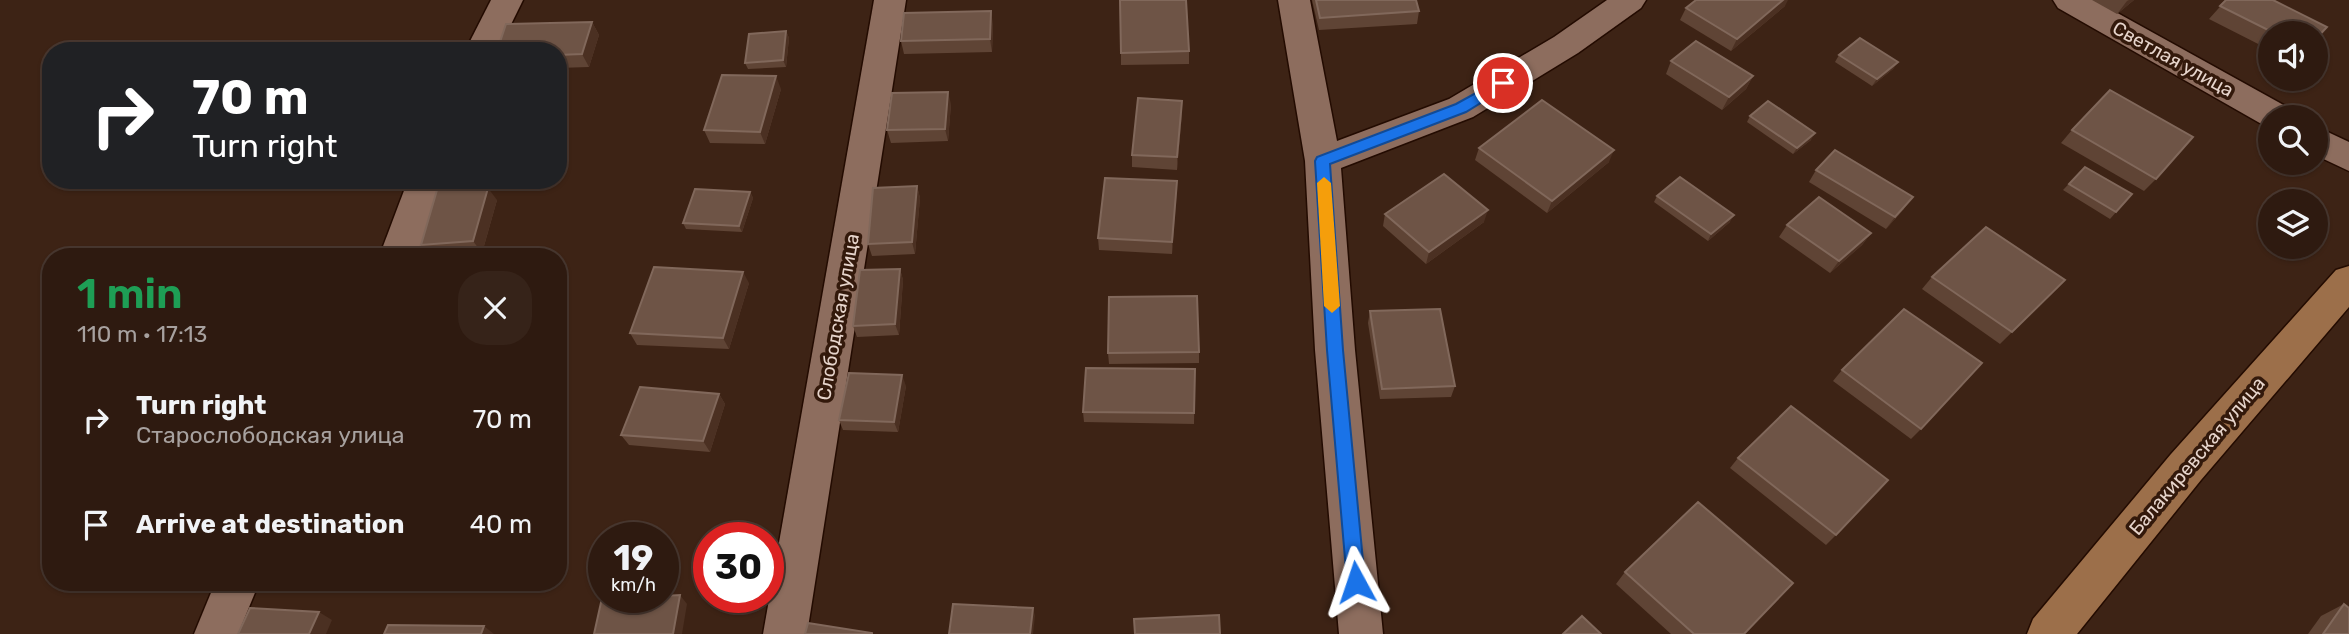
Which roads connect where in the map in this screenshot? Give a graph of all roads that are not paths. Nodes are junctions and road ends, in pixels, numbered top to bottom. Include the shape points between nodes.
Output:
1 (507, 0) edge
2 (890, 0) edge
3 (1294, 0) edge
4 (1630, 0) edge
5 (2069, 0) edge
6 (486, 42) edge
7 (2258, 106) edge
8 (2328, 146) edge
9 (2349, 158) edge
10 (1323, 161) junction
11 (422, 189) edge
12 (401, 248) edge
13 (2349, 281) edge
14 (234, 591) edge
15 (216, 634) edge
16 (785, 634) edge
17 (1361, 634) edge
18 (2049, 634) edge

1 - 6 street
2 - 16 street, Слободская улица
3 - 10 street
4 - 10 street via 1461,108
5 - 7 street, Светлая улица
8 - 9 street
10 - 17 street
11 - 12 street
13 - 18 street, Балакиревская улица via 2186,467
14 - 15 street

